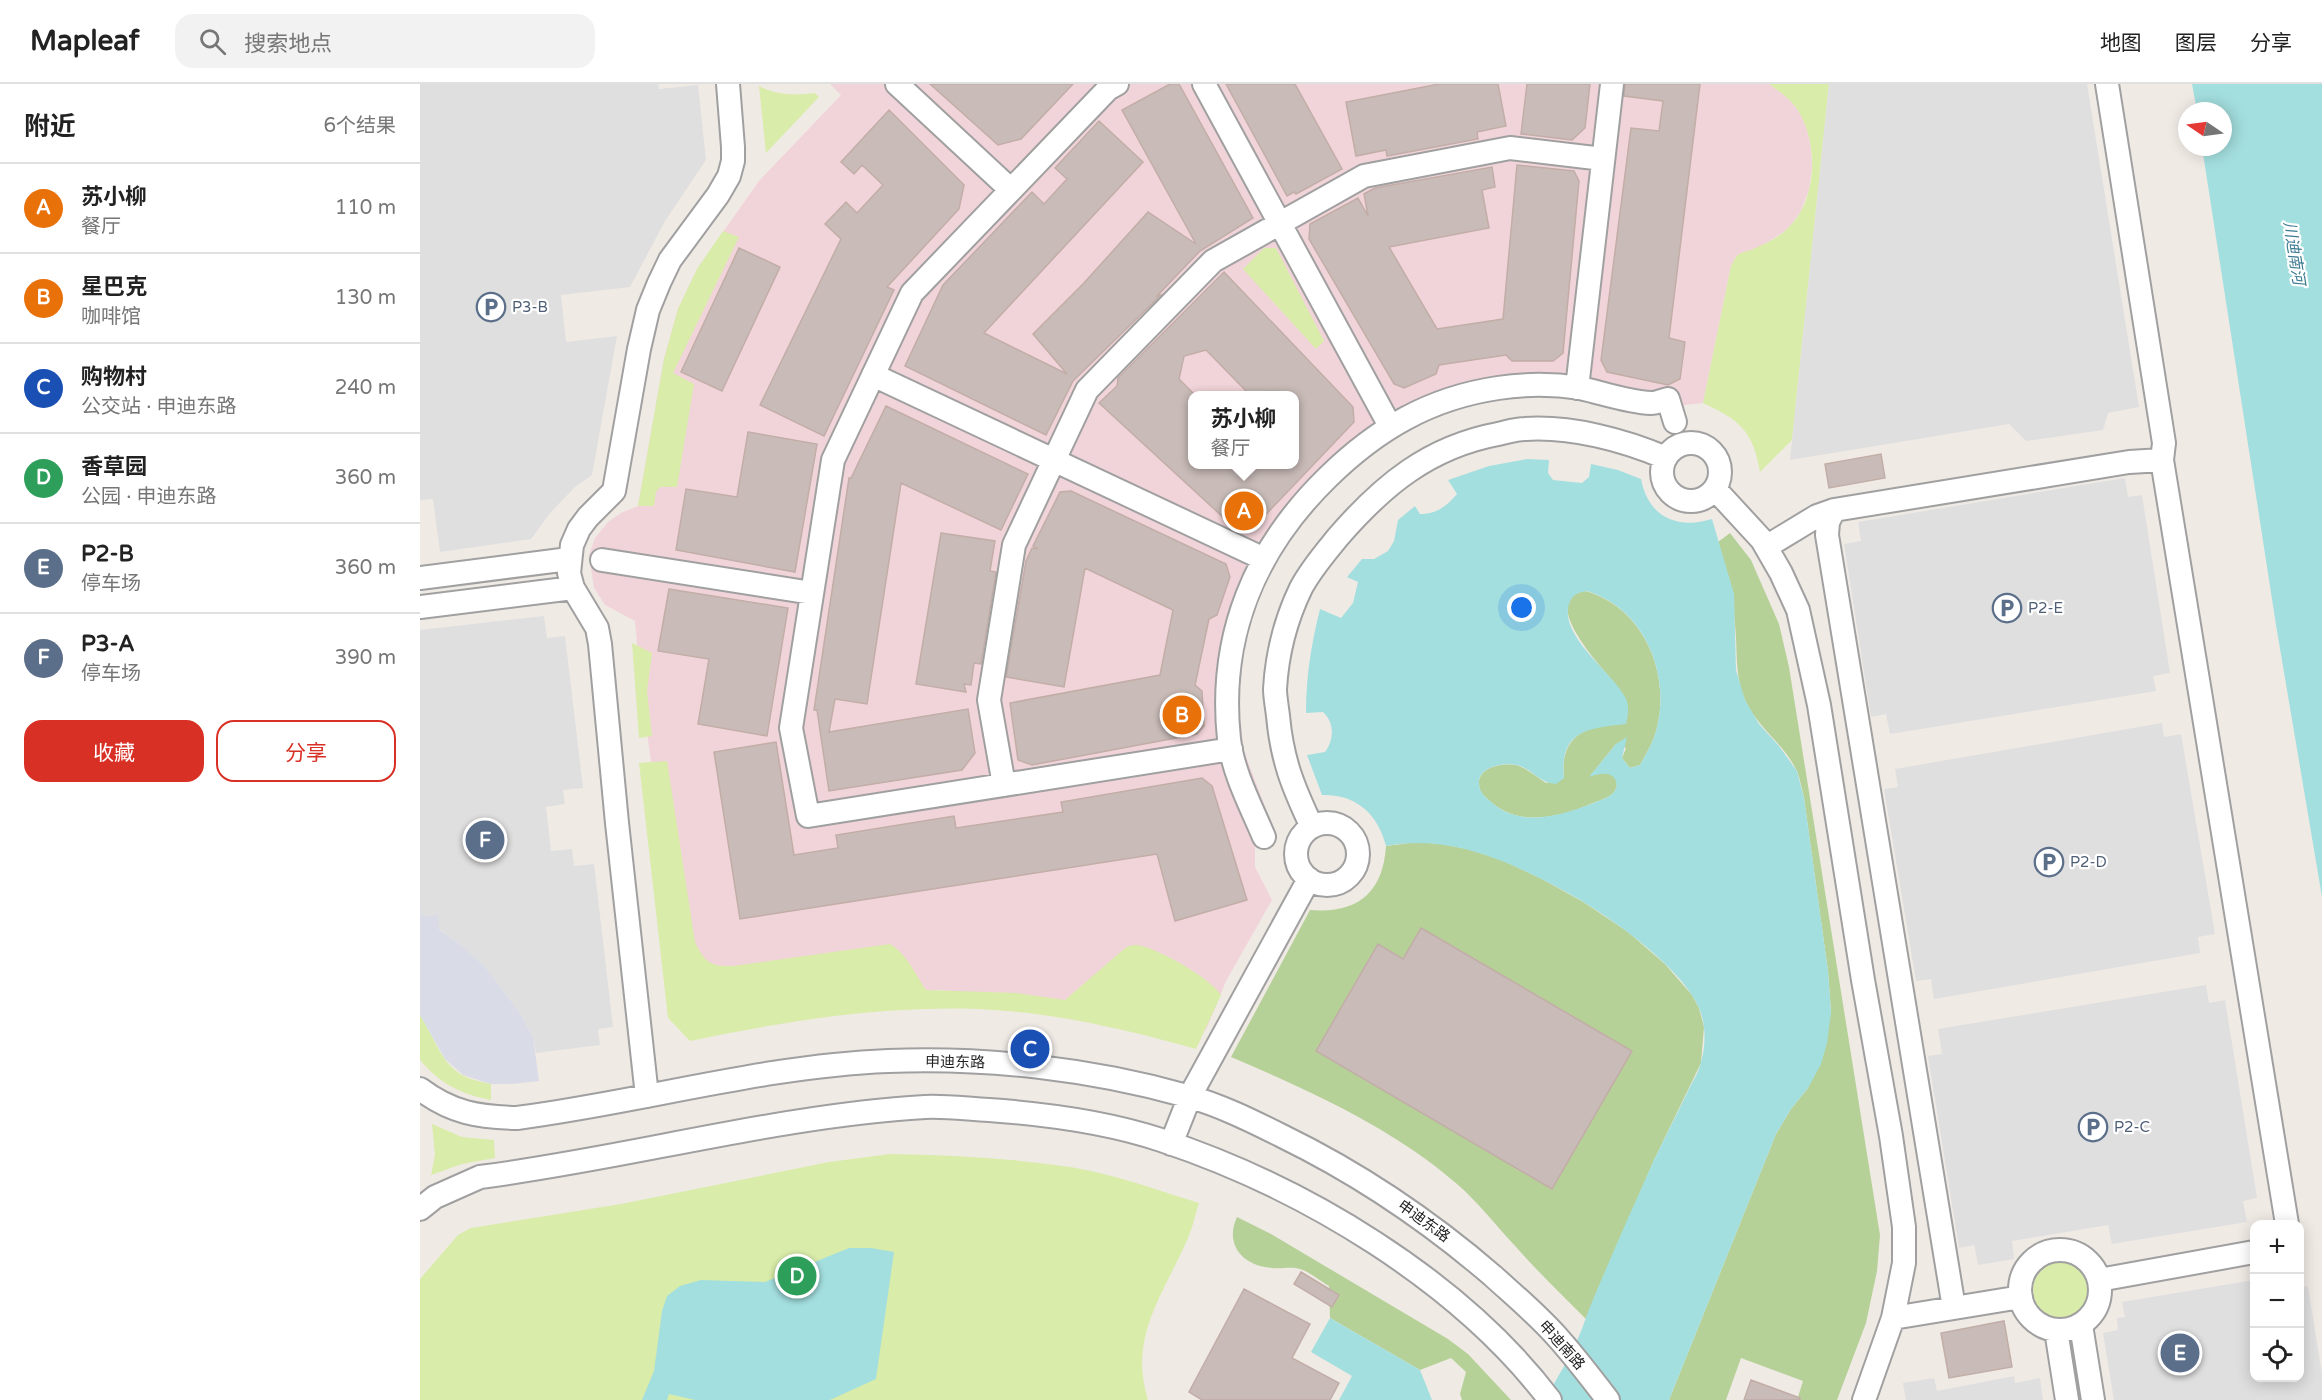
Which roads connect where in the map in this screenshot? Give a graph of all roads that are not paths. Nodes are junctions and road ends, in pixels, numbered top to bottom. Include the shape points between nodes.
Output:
1 (728, 84) edge
2 (897, 84) edge
3 (1117, 84) edge
4 (1204, 84) edge
5 (1612, 84) edge
6 (2107, 84) edge
7 (1604, 159) junction
8 (1011, 190) junction
9 (1280, 224) junction
10 (873, 375) junction
11 (1577, 388) junction
12 (1675, 422) dead end
13 (1390, 426) junction
14 (1666, 459) junction
15 (1053, 460) junction
16 (2162, 460) junction
17 (1715, 489) junction
18 (1834, 510) junction
19 (1766, 548) junction
20 (569, 559) junction
21 (1264, 559) junction
22 (602, 560) dead end
23 (420, 578) edge
24 (573, 588) junction
25 (812, 593) junction
26 (420, 607) edge
27 (1231, 749) junction
28 (1004, 785) junction
29 (1312, 827) junction
30 (1264, 837) dead end
31 (1309, 879) junction
32 (420, 1089) edge
33 (647, 1096) junction
34 (1190, 1096) junction
35 (1171, 1144) junction
36 (420, 1209) edge
37 (2286, 1220) edge
38 (2250, 1253) edge
39 (2099, 1280) junction
40 (1512, 1293) joint
41 (2021, 1297) junction
42 (1954, 1308) junction
43 (1893, 1318) junction
44 (2081, 1325) junction
45 (2056, 1330) junction
46 (1550, 1400) edge
47 (1608, 1400) edge
48 (1864, 1400) edge
49 (2067, 1400) edge
50 (2093, 1400) edge

1 - 20 street via 733,147 729,176 670,260 659,283 639,349 614,491 579,529
2 - 8 street
3 - 8 street
4 - 9 street
5 - 7 street
6 - 16 street via 2164,443
7 - 9 street via 1510,148 1364,176
7 - 11 street
8 - 10 street via 912,293
9 - 13 street
9 - 15 street via 1213,261 1087,390
10 - 15 street
10 - 25 street via 833,460
11 - 12 street via 1653,404 1668,399
11 - 13 street via 1540,385 1466,394
13 - 21 street via 1349,456 1305,499
14 - 17 street via 1662,468 1666,487 1681,500 1700,500
14 - 17 street via 1671,451 1688,443 1706,447 1718,462
14 - 29 street via 1616,440 1579,432 1525,429 1480,437 1444,449 1419,463 1348,525 1318,561 1291,610 1275,690 1286,768
15 - 21 street
15 - 28 street via 1014,545 988,700
16 - 18 street
16 - 37 street
17 - 19 street
18 - 19 street via 1817,516
18 - 42 street via 1827,535
19 - 43 street via 1798,610 1809,654 1891,1136 1904,1227 1904,1263
20 - 23 street
20 - 24 street
21 - 27 street via 1242,609 1231,651
22 - 25 street
24 - 26 street
24 - 33 street via 597,628 600,644
25 - 28 street via 791,728 808,816
27 - 28 street
27 - 30 street
29 - 31 street via 1298,843 1296,853 1302,872
29 - 31 street via 1332,823 1342,827 1356,842 1358,852 1353,871 1337,884 1318,884
31 - 34 street
32 - 33 street, 申迪东路 via 437,1102 487,1118 538,1115
33 - 34 street, 申迪东路 via 788,1071 887,1061 975,1061 1072,1072
34 - 35 street
34 - 40 street, 申迪东路 via 1313,1151 1383,1191 1457,1245
35 - 36 street via 1094,1123 1007,1111 929,1107 858,1112 480,1178 435,1197
35 - 46 street via 1260,1180 1335,1218 1432,1283 1485,1326
38 - 39 street
39 - 41 street via 2084,1258 2059,1250 2034,1260 2021,1284
39 - 44 street via 2097,1305
40 - 47 street, 申迪南路 via 1557,1337
41 - 42 street
41 - 45 street via 2033,1320
42 - 43 street
43 - 48 street
44 - 45 street
44 - 50 street
45 - 49 street

